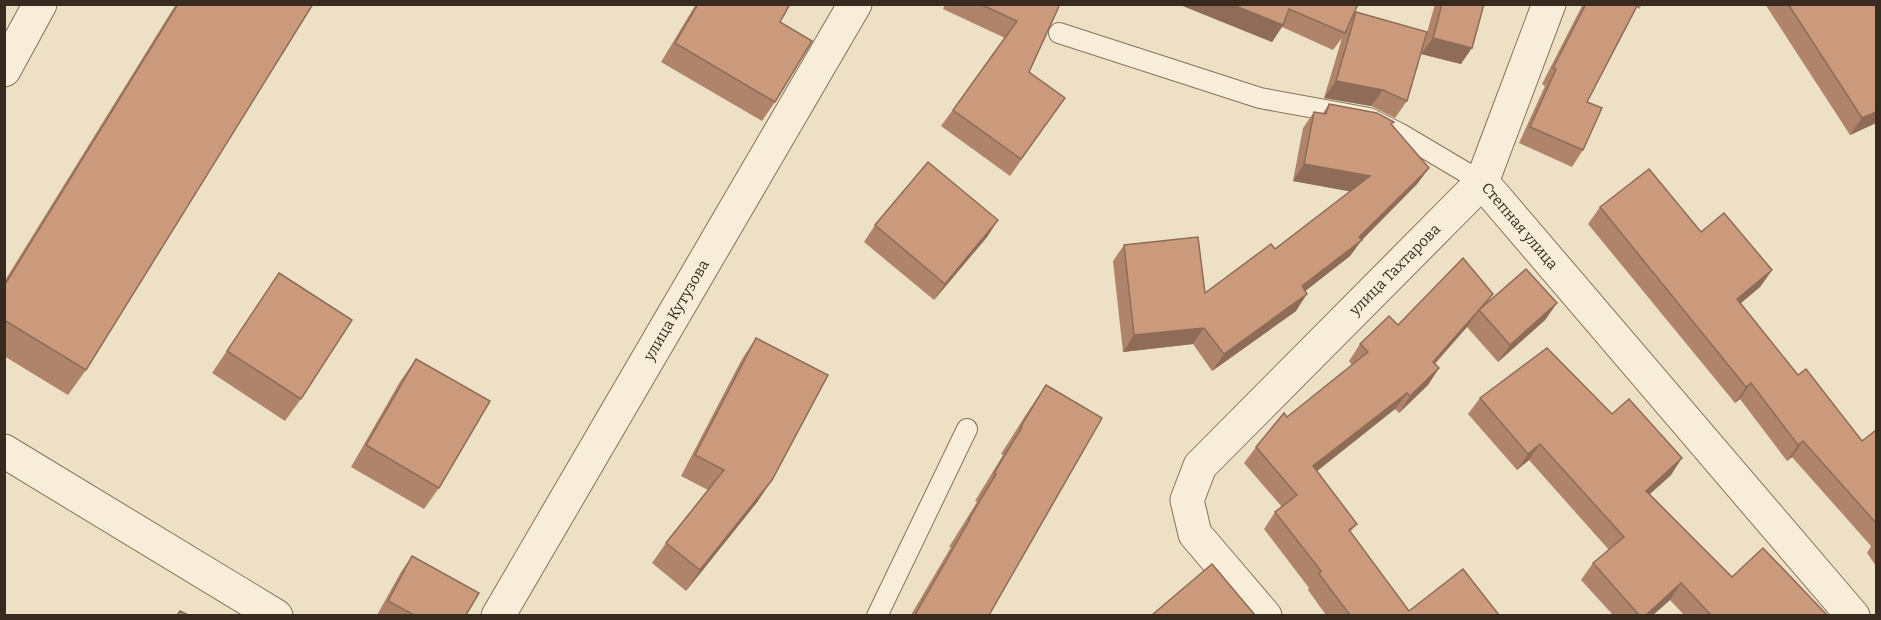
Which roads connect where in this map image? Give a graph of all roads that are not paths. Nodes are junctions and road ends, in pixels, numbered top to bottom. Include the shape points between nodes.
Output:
1 (40, 4) edge
2 (855, 4) edge
3 (1549, 4) edge
4 (1059, 33) dead end
5 (4, 70) edge
6 (1482, 182) junction
7 (968, 429) dead end
8 (4, 452) edge
9 (276, 615) edge
10 (498, 615) edge
11 (877, 615) edge
12 (1264, 615) edge
13 (1853, 615) edge

1 - 5 street
2 - 10 street, улица Кутузова
3 - 6 street, улица Тахтарова
4 - 6 lane, Степная улица via 1260,98 1369,118
6 - 12 street, улица Тахтарова via 1200,466 1187,500 1195,534
6 - 13 street, Степная улица
7 - 11 lane
8 - 9 street

